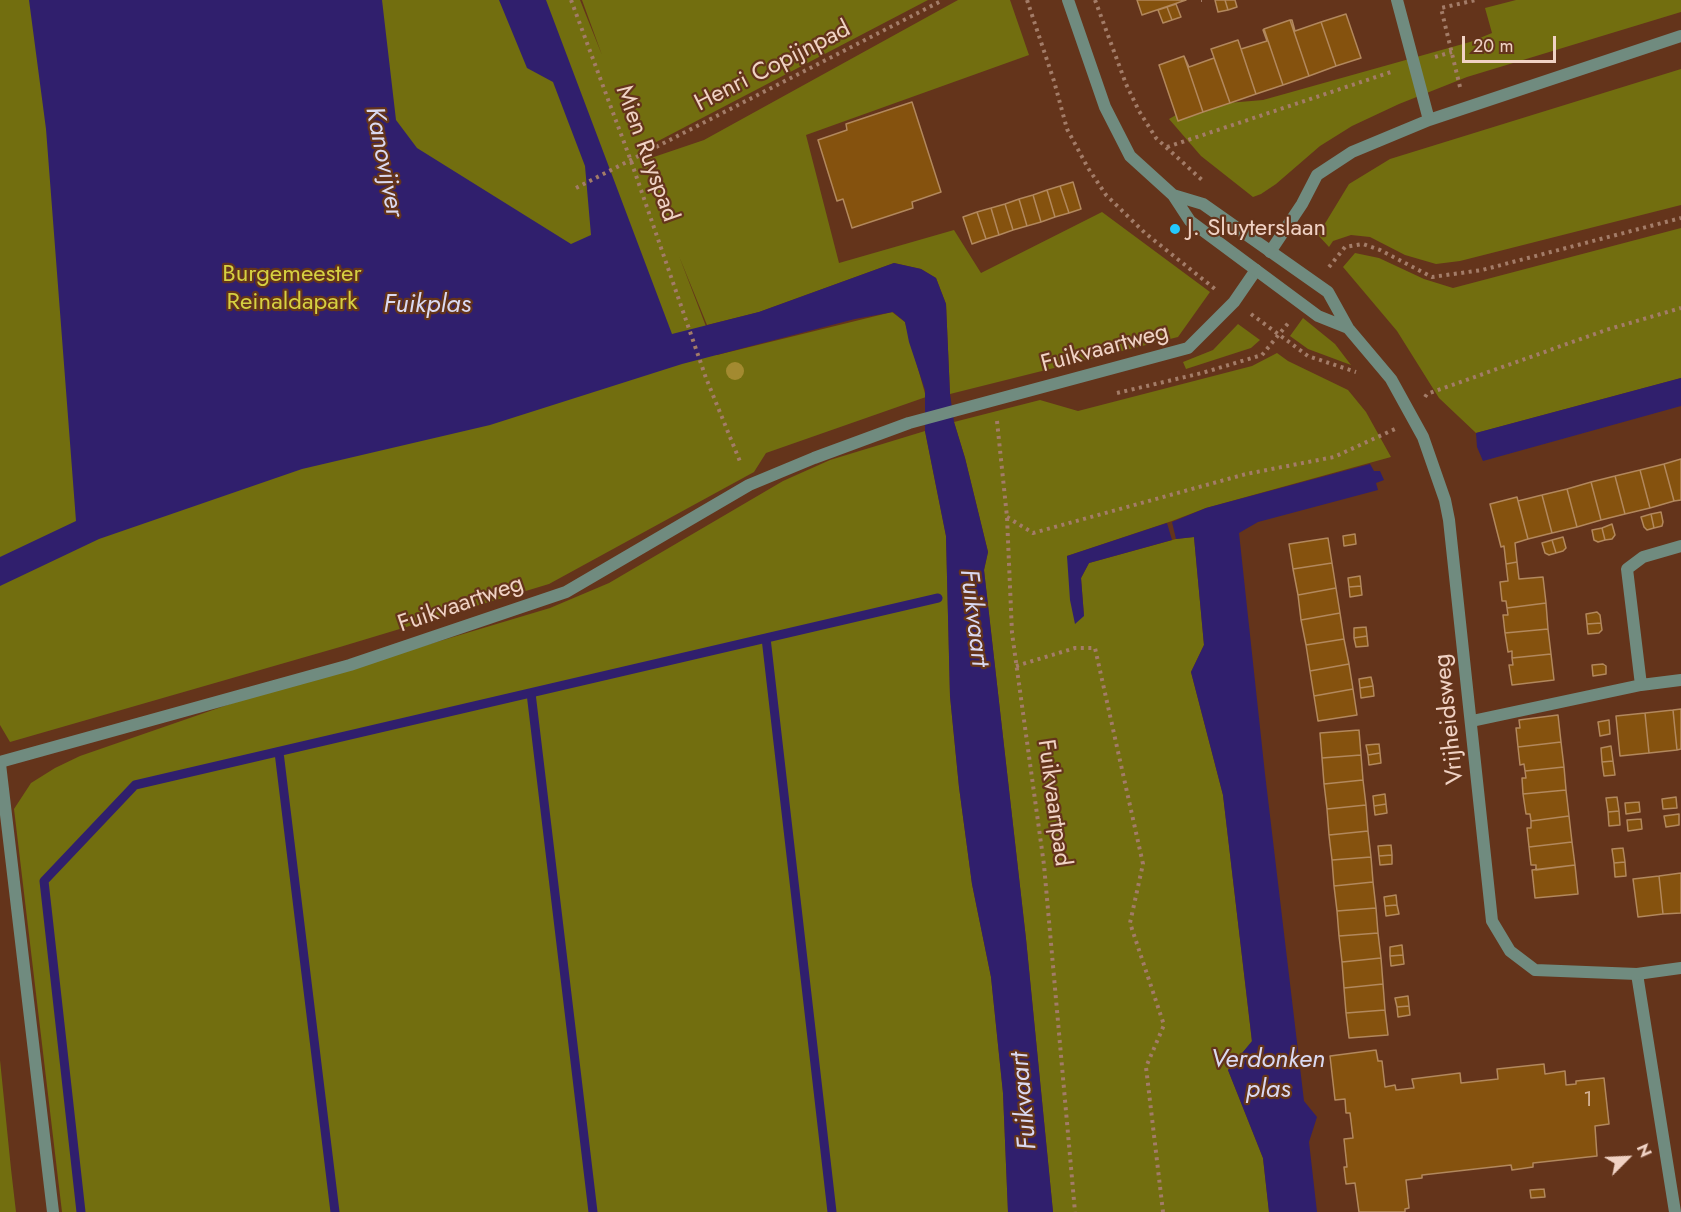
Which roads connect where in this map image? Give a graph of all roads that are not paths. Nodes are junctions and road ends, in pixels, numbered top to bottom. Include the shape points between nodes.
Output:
1 (1068, 0) edge
2 (1397, 0) edge
3 (1681, 36) edge
4 (1430, 120) junction
5 (1173, 195) junction
6 (1270, 252) junction
7 (1256, 270) junction
8 (1348, 328) junction
9 (1681, 546) edge
10 (1681, 680) edge
11 (1641, 685) junction
12 (1472, 721) junction
13 (0, 763) edge
14 (1681, 968) edge
15 (1637, 974) junction
16 (53, 1212) edge
17 (1675, 1212) edge

1 - 5 street via 1105,107 1130,156
2 - 4 street
3 - 4 street, Fuikvaartweg
4 - 6 street, Fuikvaartweg via 1352,152 1317,175
5 - 6 street, Vrijheidsweg via 1203,204
5 - 7 street, Vrijheidsweg via 1190,221
6 - 7 street, Fuikvaartweg
6 - 8 street, Vrijheidsweg via 1328,292
7 - 8 street, Vrijheidsweg via 1318,316
7 - 13 street, Fuikvaartweg via 1234,302 1188,348 909,423 749,484 566,592 350,664
8 - 12 street, Vrijheidsweg via 1391,379 1424,437 1445,500
9 - 11 street via 1643,557 1627,569
10 - 11 street
11 - 12 street
12 - 15 street, Vrijheidsweg via 1492,921 1510,951 1535,970
13 - 16 street
14 - 15 street, Vrijheidsweg
15 - 17 street

